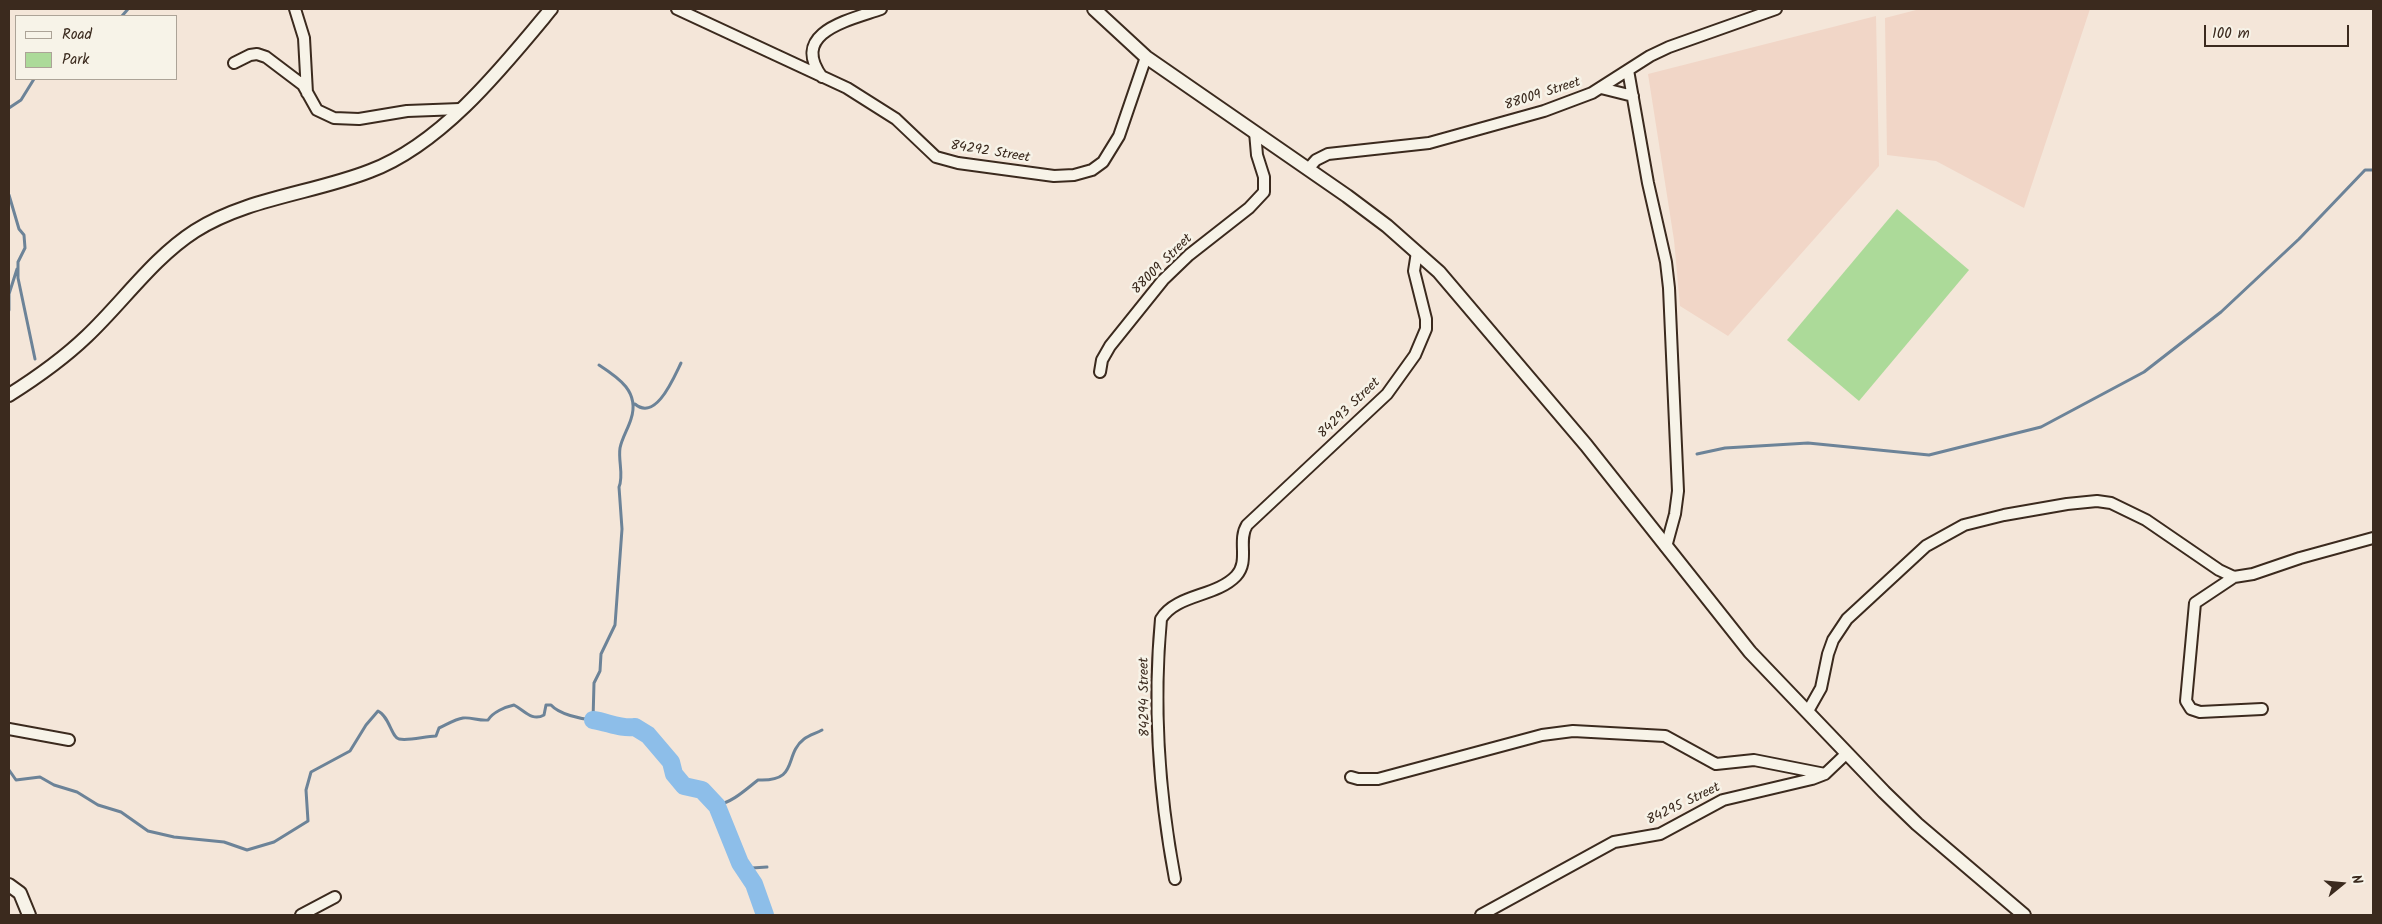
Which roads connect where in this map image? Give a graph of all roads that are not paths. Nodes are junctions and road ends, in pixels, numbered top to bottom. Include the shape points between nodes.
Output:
1 (295, 9) edge
2 (552, 9) edge
3 (677, 9) edge
4 (882, 9) edge
5 (1094, 9) edge
6 (1776, 9) edge
7 (1146, 57) junction
8 (234, 63) dead end
9 (1628, 70) junction
10 (822, 77) junction
11 (1601, 88) junction
12 (307, 93) junction
13 (1633, 96) junction
14 (460, 109) junction
15 (1255, 132) junction
16 (1308, 169) junction
17 (1417, 252) junction
18 (1100, 372) dead end
19 (9, 395) edge
20 (2373, 538) edge
21 (1666, 547) junction
22 (1244, 562) joint
23 (2234, 577) junction
24 (2262, 709) dead end
25 (1808, 711) junction
26 (9, 729) edge
27 (69, 740) dead end
28 (1846, 754) junction
29 (1825, 774) junction
30 (1352, 777) dead end
31 (1175, 879) dead end
32 (9, 885) edge
33 (335, 897) dead end
34 (29, 915) edge
35 (301, 915) edge
36 (1482, 915) edge
37 (2024, 915) edge

1 - 12 street via 304,38
2 - 14 street
3 - 10 street, 84292 Street
4 - 10 street via 828,29 820,36 811,51 812,60
5 - 7 street
6 - 9 street, 88009 Street via 1669,47
7 - 10 street, 84292 Street via 1119,136 1103,162 1092,170 1060,176 958,163 936,157 888,114 848,88
7 - 15 street
8 - 12 street via 250,55 266,57 294,77
9 - 11 street, 88009 Street
9 - 13 street
11 - 13 street
11 - 16 street, 88009 Street via 1544,111 1428,143 1328,154
12 - 14 street via 317,110 346,119 408,110
13 - 21 street via 1669,288 1678,483 1675,514
14 - 19 street via 420,144 397,159 371,171 220,218 196,231 158,262 86,337
15 - 16 street
15 - 18 street, 88009 Street via 1264,192 1176,267 1110,346
16 - 17 street via 1387,226
17 - 21 street via 1496,336
17 - 22 street, 84293 Street via 1414,271 1426,329 1415,355 1387,394 1247,525 1242,541
20 - 23 street
21 - 25 street via 1730,628
22 - 31 street, 84294 Street via 1229,582 1174,606 1161,619 1158,723 1167,833
23 - 24 street via 2194,603 2186,701 2191,709 2200,712
23 - 25 street via 2146,520 2111,503 2067,504 1964,525 1926,546 1847,619 1833,640 1821,688
25 - 28 street
26 - 27 street
28 - 29 street, 84295 Street
28 - 37 street via 1917,824
29 - 30 street via 1754,760 1716,764 1664,736 1573,731 1542,735 1378,778
29 - 36 street, 84295 Street via 1723,800 1660,834 1614,842
32 - 34 street via 20,893
33 - 35 street

